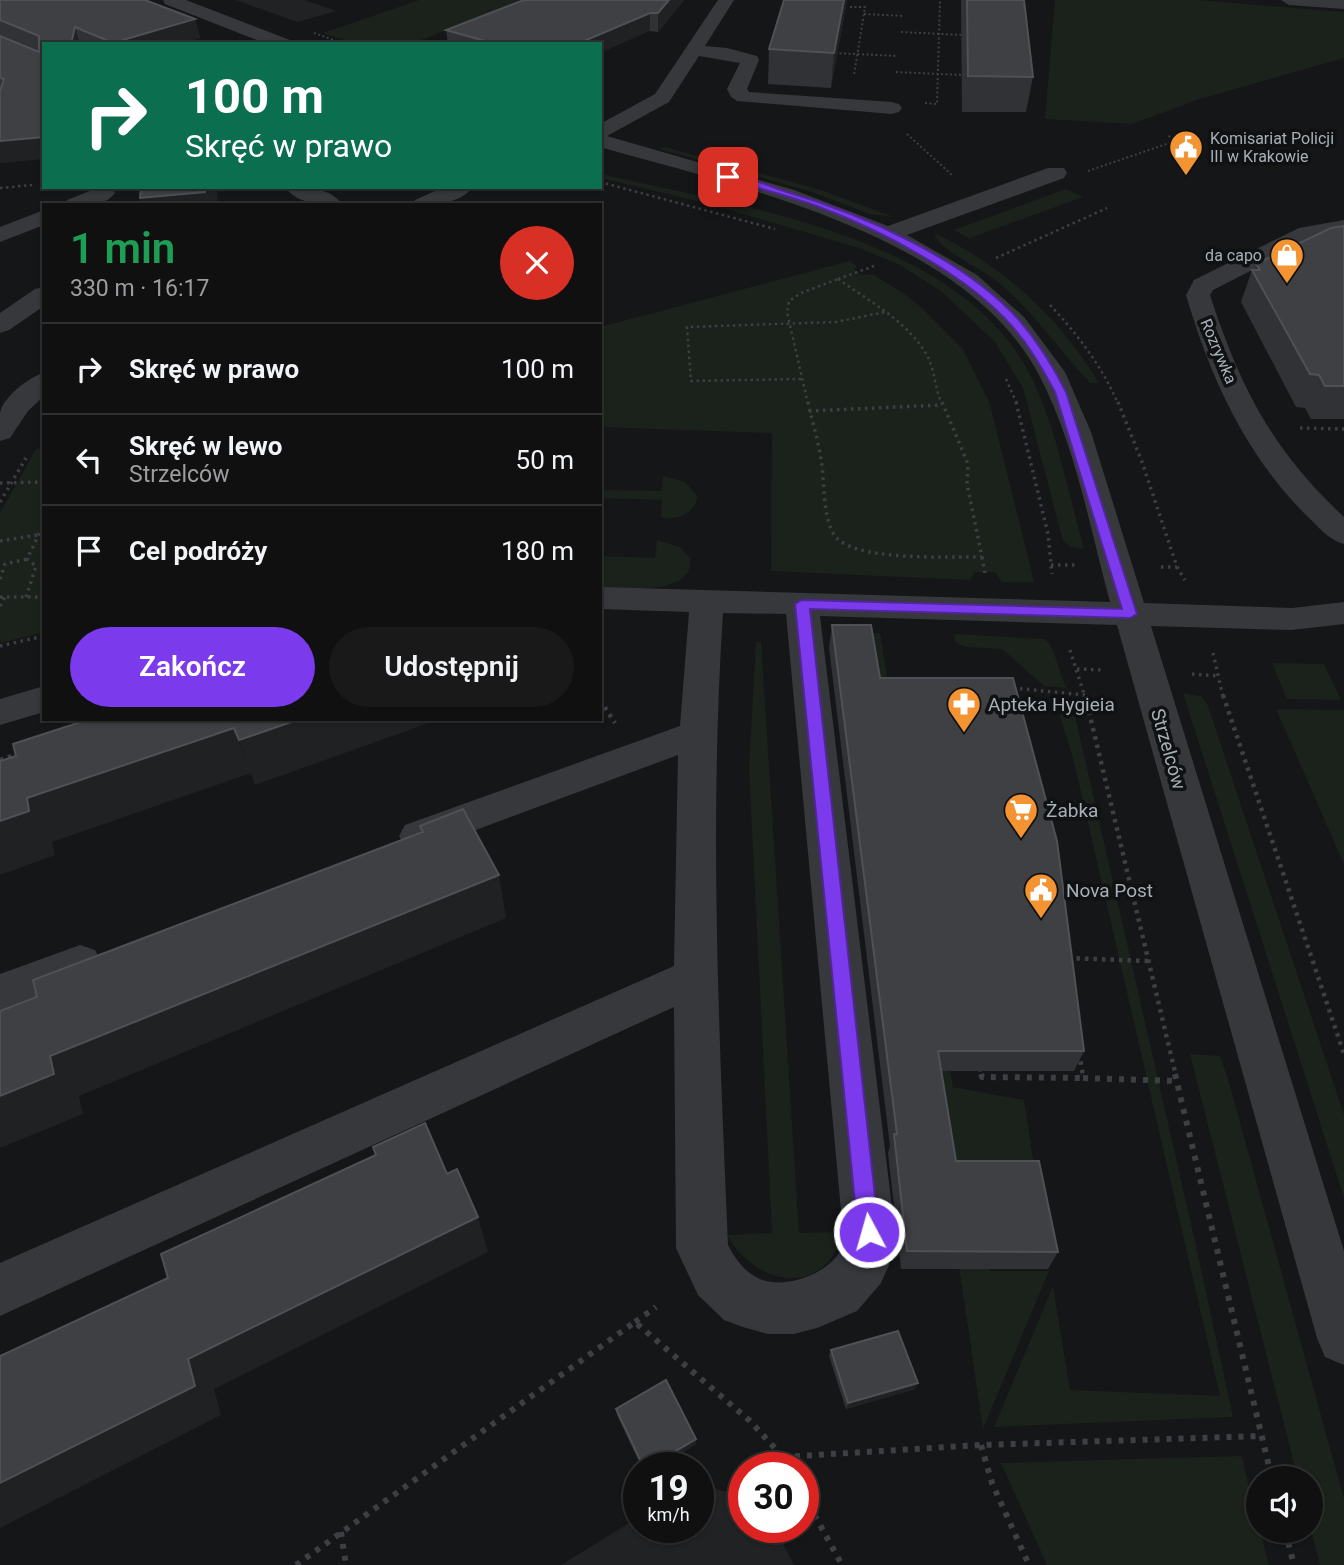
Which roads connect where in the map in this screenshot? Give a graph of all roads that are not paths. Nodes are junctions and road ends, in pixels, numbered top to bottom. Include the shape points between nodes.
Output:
1 (171, 0) edge
2 (726, 0) edge
3 (1289, 0) edge
4 (1344, 4) edge
5 (279, 42) edge
6 (695, 50) junction
7 (892, 107) dead end
8 (602, 131) edge
9 (602, 142) edge
10 (1056, 173) dead end
11 (687, 187) dead end
12 (300, 189) edge
13 (458, 189) edge
14 (103, 195) edge
15 (81, 203) edge
16 (328, 203) edge
17 (427, 203) edge
18 (42, 218) edge
19 (1344, 227) edge
20 (0, 235) edge
21 (885, 235) junction
22 (42, 295) edge
23 (0, 325) edge
24 (42, 383) edge
25 (0, 432) edge
26 (1344, 534) edge
27 (602, 598) edge
28 (708, 601) junction
29 (802, 604) junction
30 (1344, 613) edge
31 (1130, 614) junction
32 (42, 700) edge
33 (0, 712) edge
34 (696, 734) junction
35 (388, 848) edge
36 (115, 950) edge
37 (696, 976) junction
38 (0, 993) edge
39 (0, 1290) edge
40 (1344, 1338) edge

1 - 5 street
2 - 6 street
3 - 4 street
6 - 7 street via 750,60 737,89 744,97
6 - 8 street via 656,104
9 - 21 street, Strzelców via 813,202
10 - 21 street
11 - 21 street, Strzelców
12 - 16 street
13 - 17 street
14 - 15 street
18 - 20 street
19 - 26 street, Rozrywka via 1307,233 1203,285 1198,295 1205,321 1262,443
21 - 31 street, Strzelców via 970,282 1014,322 1047,365 1072,422
22 - 23 street
24 - 25 street via 17,406
27 - 28 street
28 - 29 street
28 - 34 street
29 - 31 street
29 - 37 street via 869,1232 863,1265 838,1292 817,1303 768,1307 743,1301 716,1277 702,1248
30 - 31 street via 1292,620
31 - 40 street, Strzelców
32 - 33 street
34 - 35 street
34 - 37 street
36 - 38 street
37 - 39 street

